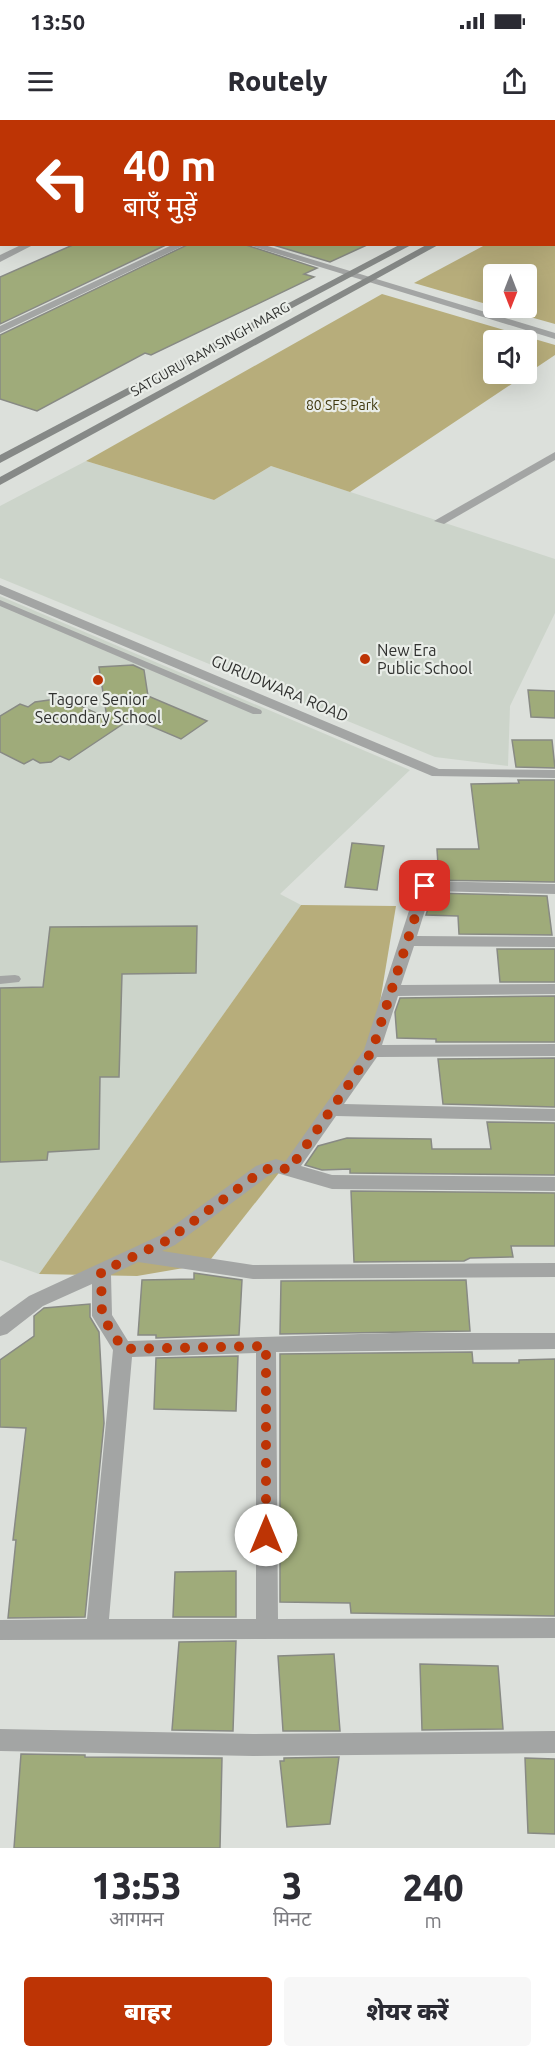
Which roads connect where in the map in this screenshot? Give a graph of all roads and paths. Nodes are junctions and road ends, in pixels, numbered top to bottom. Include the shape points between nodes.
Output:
1 (27, 246) edge
2 (179, 246) edge
3 (256, 246) edge
4 (405, 246) edge
5 (432, 246) edge
6 (0, 259) edge
7 (352, 273) junction
8 (372, 279) junction
9 (0, 330) edge
10 (555, 336) edge
11 (555, 455) edge
12 (0, 460) edge
13 (0, 482) edge
14 (440, 521) dead end
15 (0, 589) edge
16 (0, 603) edge
17 (257, 712) dead end
18 (555, 774) edge
19 (555, 889) edge
20 (409, 940) junction
21 (555, 942) edge
22 (15, 979) dead end
23 (0, 980) edge
24 (555, 989) edge
25 (392, 991) junction
26 (555, 1050) edge
27 (372, 1051) junction
28 (330, 1110) junction
29 (555, 1115) edge
30 (289, 1170) junction
31 (555, 1184) edge
32 (139, 1255) junction
33 (555, 1270) edge
34 (101, 1272) junction
35 (0, 1328) edge
36 (555, 1341) edge
37 (266, 1346) junction
38 (123, 1349) junction
39 (555, 1628) edge
40 (267, 1629) junction
41 (0, 1630) edge
42 (97, 1631) junction
43 (0, 1740) edge
44 (555, 1742) edge

1 - 6 street
2 - 9 street
3 - 7 street
4 - 7 main road, SATGURU RAM SINGH MARG
5 - 8 main road, SATGURU RAM SINGH MARG
7 - 8 street
7 - 12 main road, SATGURU RAM SINGH MARG
8 - 10 street
8 - 13 main road, SATGURU RAM SINGH MARG
11 - 14 street
15 - 18 street, GURUDWARA ROAD via 437,773
16 - 17 lane
19 - 20 street via 425,886
20 - 21 street
20 - 25 street
22 - 23 lane
24 - 25 street
25 - 27 street
26 - 27 street
27 - 28 street
28 - 29 street
28 - 30 street
30 - 31 street via 332,1182
30 - 32 street via 276,1166 262,1171 168,1240
32 - 33 street via 253,1272
32 - 34 street
34 - 35 street via 36,1301
34 - 38 street via 102,1316
36 - 37 street
37 - 38 street
37 - 40 street
38 - 42 street
39 - 40 street
40 - 42 street
41 - 42 street
43 - 44 street via 253,1745

